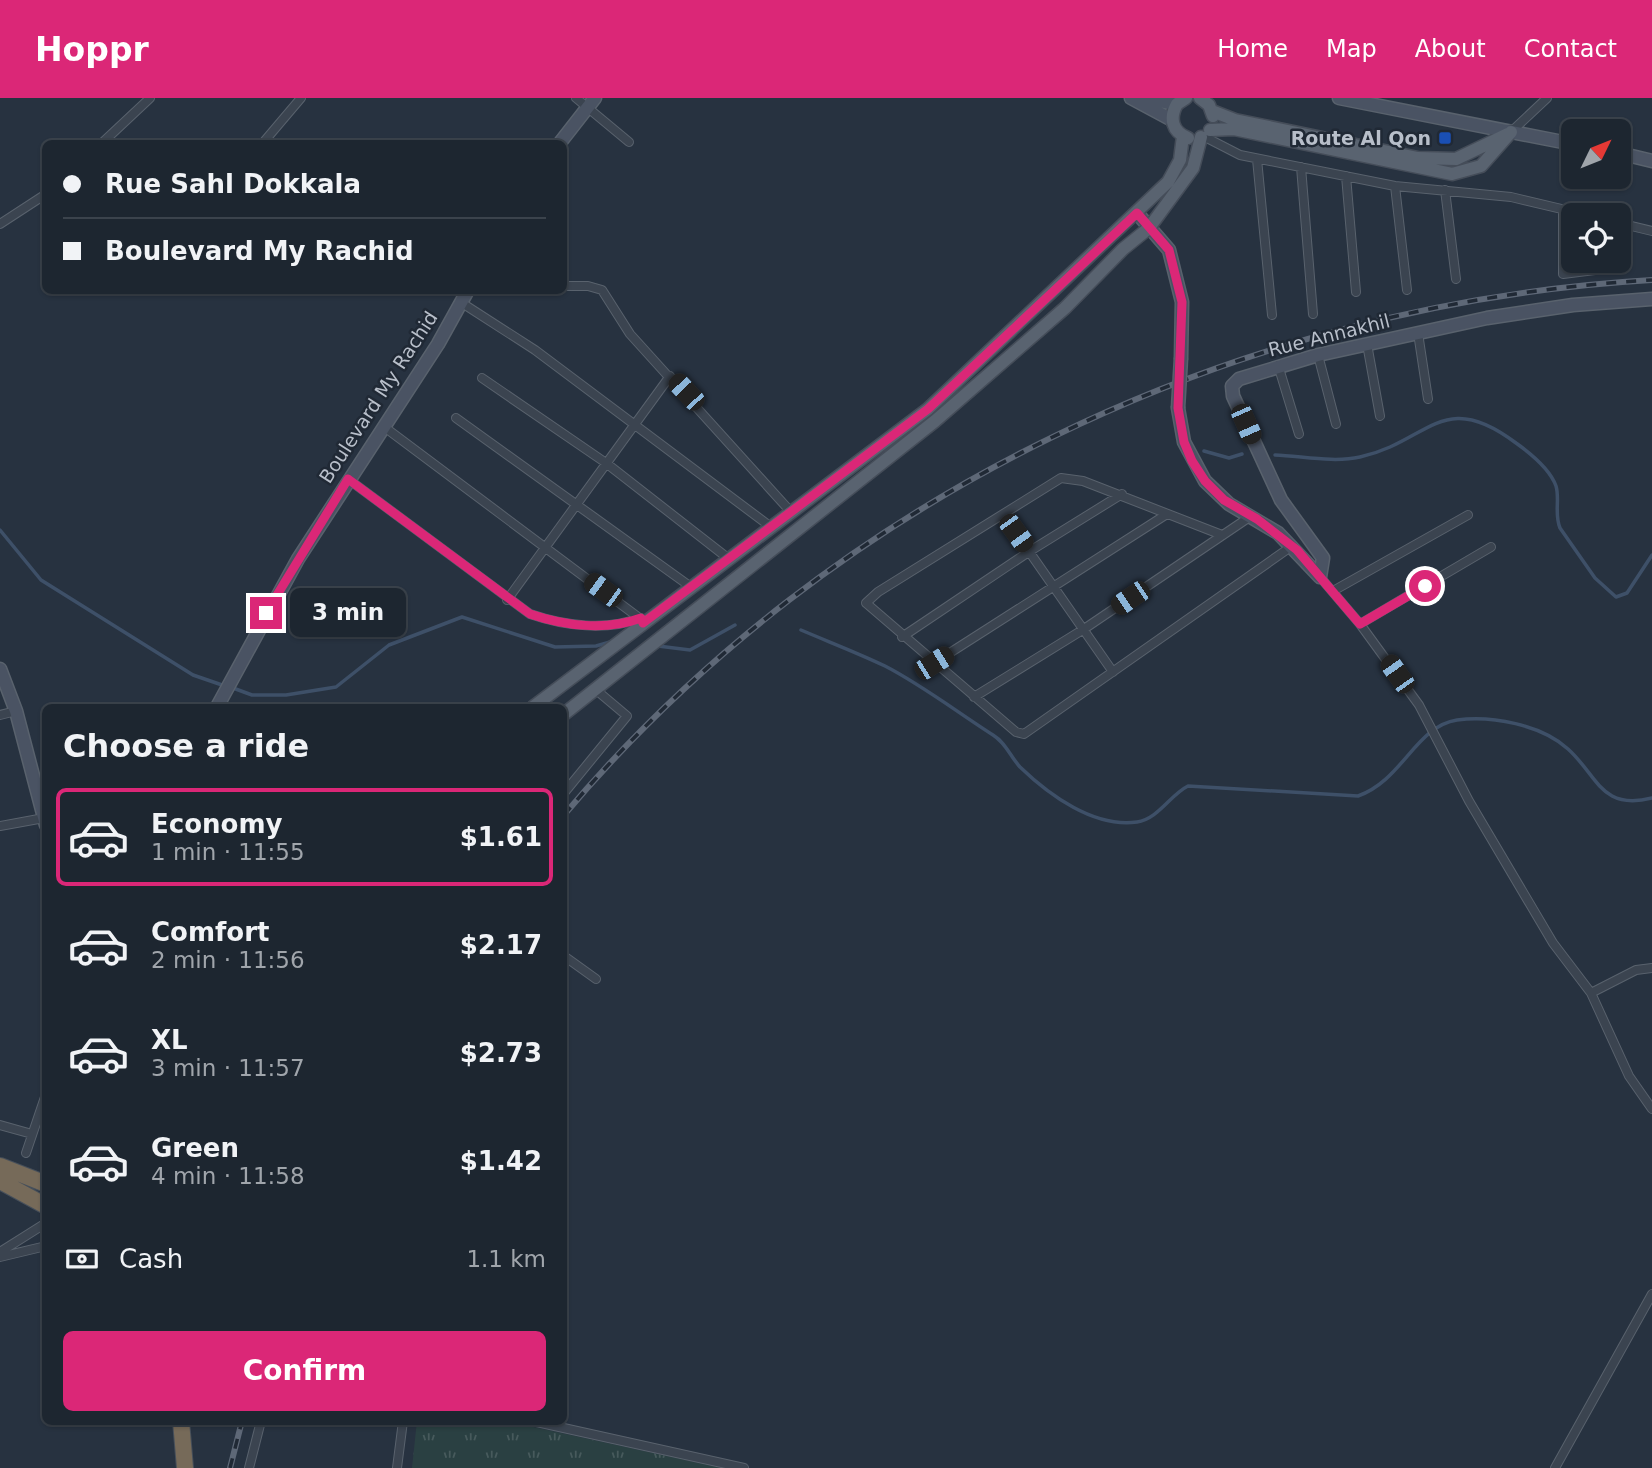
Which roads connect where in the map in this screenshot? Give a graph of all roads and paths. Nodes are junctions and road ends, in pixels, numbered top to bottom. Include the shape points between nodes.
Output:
1 (150, 98) edge
2 (301, 98) edge
3 (576, 98) edge
4 (1131, 98) edge
5 (1142, 98) edge
6 (1200, 98) edge
7 (1339, 98) edge
8 (1547, 98) edge
9 (1181, 101) edge
10 (592, 103) edge
11 (1393, 103) edge
12 (1212, 111) junction
13 (1172, 120) junction
14 (1511, 132) junction
15 (1205, 134) junction
16 (1183, 136) junction
17 (105, 140) edge
18 (265, 140) edge
19 (562, 140) edge
20 (629, 142) dead end
21 (1561, 142) edge
22 (1631, 156) edge
23 (1257, 159) junction
24 (1652, 161) edge
25 (1301, 167) junction
26 (1346, 176) junction
27 (1395, 186) junction
28 (1445, 190) junction
29 (42, 197) edge
30 (1561, 210) edge
31 (1137, 213) junction
32 (0, 224) edge
33 (1631, 226) edge
34 (1149, 228) junction
35 (1652, 231) edge
36 (1455, 279) dead end
37 (567, 286) edge
38 (1407, 290) dead end
39 (1356, 292) dead end
40 (465, 295) edge
41 (1652, 299) edge
42 (1313, 314) dead end
43 (1272, 315) dead end
44 (1418, 333) junction
45 (1367, 344) junction
46 (1318, 355) junction
47 (1278, 365) junction
48 (670, 376) junction
49 (482, 378) dead end
50 (1428, 399) dead end
51 (1380, 416) dead end
52 (456, 418) dead end
53 (632, 425) junction
54 (1336, 425) dead end
55 (383, 426) junction
56 (1299, 435) dead end
57 (606, 463) junction
58 (348, 479) junction
59 (1122, 494) junction
60 (578, 506) junction
61 (791, 512) junction
62 (1003, 514) junction
63 (1167, 514) junction
64 (1468, 515) dead end
65 (1251, 516) junction
66 (771, 527) junction
67 (1222, 534) junction
68 (1292, 546) junction
69 (1490, 547) dead end
70 (545, 548) junction
71 (1030, 551) junction
72 (729, 559) junction
73 (1320, 577) junction
74 (691, 587) junction
75 (1055, 588) junction
76 (1333, 591) junction
77 (507, 600) junction
78 (642, 620) junction
79 (1360, 624) junction
80 (1084, 629) junction
81 (902, 637) junction
82 (934, 663) junction
83 (0, 669) edge
84 (1113, 672) junction
85 (595, 689) junction
86 (974, 697) junction
87 (218, 704) edge
88 (537, 704) edge
89 (16, 711) junction
90 (567, 712) edge
91 (0, 715) edge
92 (567, 789) edge
93 (42, 810) edge
94 (42, 821) edge
95 (0, 827) edge
96 (567, 958) edge
97 (1652, 968) edge
98 (596, 979) dead end
99 (1591, 993) junction
100 (42, 1105) edge
101 (1652, 1109) edge
102 (0, 1125) edge
103 (32, 1134) junction
104 (26, 1153) dead end
105 (0, 1166) edge
106 (0, 1181) edge
107 (42, 1182) edge
108 (42, 1204) edge
109 (42, 1226) edge
110 (42, 1246) edge
111 (0, 1254) edge
112 (1652, 1294) edge
113 (181, 1425) edge
114 (192, 1425) edge
115 (260, 1425) edge
116 (402, 1425) edge
117 (550, 1425) edge
118 (185, 1468) edge
119 (195, 1468) edge
120 (249, 1468) edge
121 (397, 1468) edge
122 (744, 1468) edge
123 (1555, 1468) edge

1 - 17 street
2 - 18 street
3 - 10 street
4 - 13 street
5 - 9 street
6 - 12 main road
7 - 11 street
8 - 14 street
9 - 13 main road
10 - 19 street
10 - 20 street
11 - 14 street
12 - 14 main road via 1235,120 1418,158 1456,159
12 - 15 main road
13 - 16 main road
14 - 15 main road via 1481,166 1452,174 1234,129
14 - 21 street
15 - 16 main road
15 - 23 street via 1229,150
15 - 34 main road via 1188,176
16 - 31 main road via 1180,160 1168,182
22 - 24 street
23 - 25 street
23 - 43 street
25 - 26 street
25 - 42 street
26 - 27 street
26 - 39 street
27 - 28 street
27 - 38 street
28 - 30 street via 1511,197
28 - 36 street
29 - 32 street
31 - 34 street
31 - 61 main road via 928,409
33 - 35 street
34 - 65 street, bridge via 1169,250 1182,302 1178,408 1184,442 1197,470 1224,500
34 - 85 main road via 1066,308 934,421
37 - 48 street via 602,290 624,326
40 - 53 street
40 - 55 street, Boulevard My Rachid via 439,344
41 - 44 street, Rue Annakhil via 1543,309
44 - 45 street, Rue Annakhil
44 - 50 street
45 - 46 street, Rue Annakhil
45 - 51 street
46 - 47 street, Rue Annakhil
46 - 54 street
47 - 56 street
47 - 73 street, Rue Annakhil via 1239,379 1231,391 1280,500 1323,558
48 - 53 street
48 - 61 street
49 - 57 street
52 - 60 street
53 - 57 street
53 - 66 street
55 - 58 street, Boulevard My Rachid
55 - 70 street
57 - 60 street
57 - 72 street
58 - 77 street
58 - 87 street, Boulevard My Rachid via 285,580
59 - 62 street via 1060,478
59 - 63 street
59 - 71 street
60 - 70 street
60 - 74 street
61 - 66 main road
62 - 71 street
62 - 81 street via 867,600 867,607
63 - 67 street
63 - 75 street
64 - 76 street
65 - 67 street
65 - 68 street
66 - 72 main road
67 - 80 street
68 - 73 street
68 - 84 street
69 - 79 street
70 - 77 street
70 - 78 street
71 - 75 street
71 - 81 street
72 - 74 main road
73 - 76 street
74 - 78 main road
75 - 80 street
75 - 82 street
76 - 79 street
77 - 78 street via 530,614 565,623 614,625
78 - 88 main road
79 - 99 street via 1426,718 1553,943
80 - 84 street
80 - 86 street
81 - 82 street
82 - 86 street
83 - 89 street
84 - 86 street via 1024,734
85 - 90 main road
85 - 92 street via 627,716
89 - 91 street
89 - 93 street
94 - 95 street
96 - 98 street
97 - 99 street via 1636,970
99 - 101 street via 1629,1076
100 - 103 street
102 - 103 street
103 - 104 street
105 - 107 highway
106 - 108 highway
109 - 111 street
110 - 111 street
112 - 123 street
113 - 118 highway
114 - 119 highway
115 - 120 street
116 - 121 street
117 - 122 street

